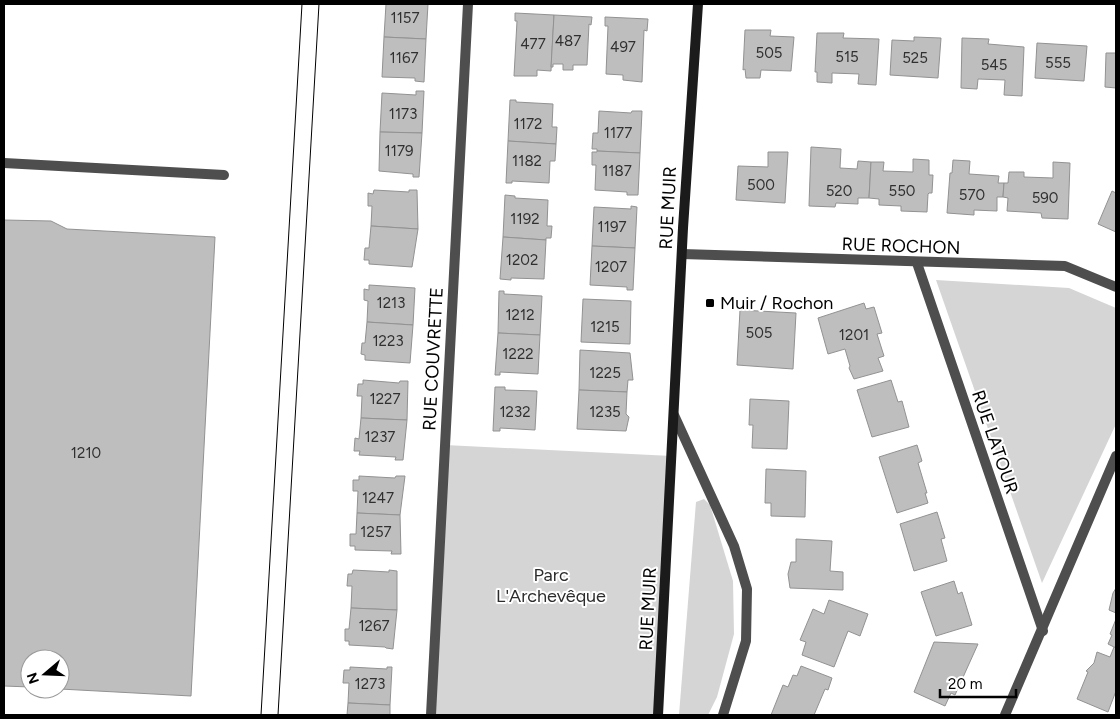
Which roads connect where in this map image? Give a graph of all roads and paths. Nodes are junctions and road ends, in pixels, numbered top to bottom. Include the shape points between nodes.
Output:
1 (468, 4) edge
2 (698, 4) edge
3 (4, 163) edge
4 (224, 175) dead end
5 (682, 254) junction
6 (917, 263) junction
7 (1116, 287) edge
8 (674, 415) junction
9 (1116, 456) edge
10 (1043, 631) junction
11 (431, 715) edge
12 (658, 715) edge
13 (723, 715) edge
14 (1005, 715) edge

1 - 11 street, RUE COUVRETTE
2 - 5 street, RUE MUIR
3 - 4 street
5 - 6 street, RUE ROCHON
5 - 8 street, RUE MUIR
6 - 7 street, RUE ROCHON via 1065,266
6 - 10 street, RUE LATOUR
8 - 12 street, RUE MUIR
8 - 13 street, RUE MUIR via 734,546 747,589 746,641
9 - 10 street
10 - 14 street

